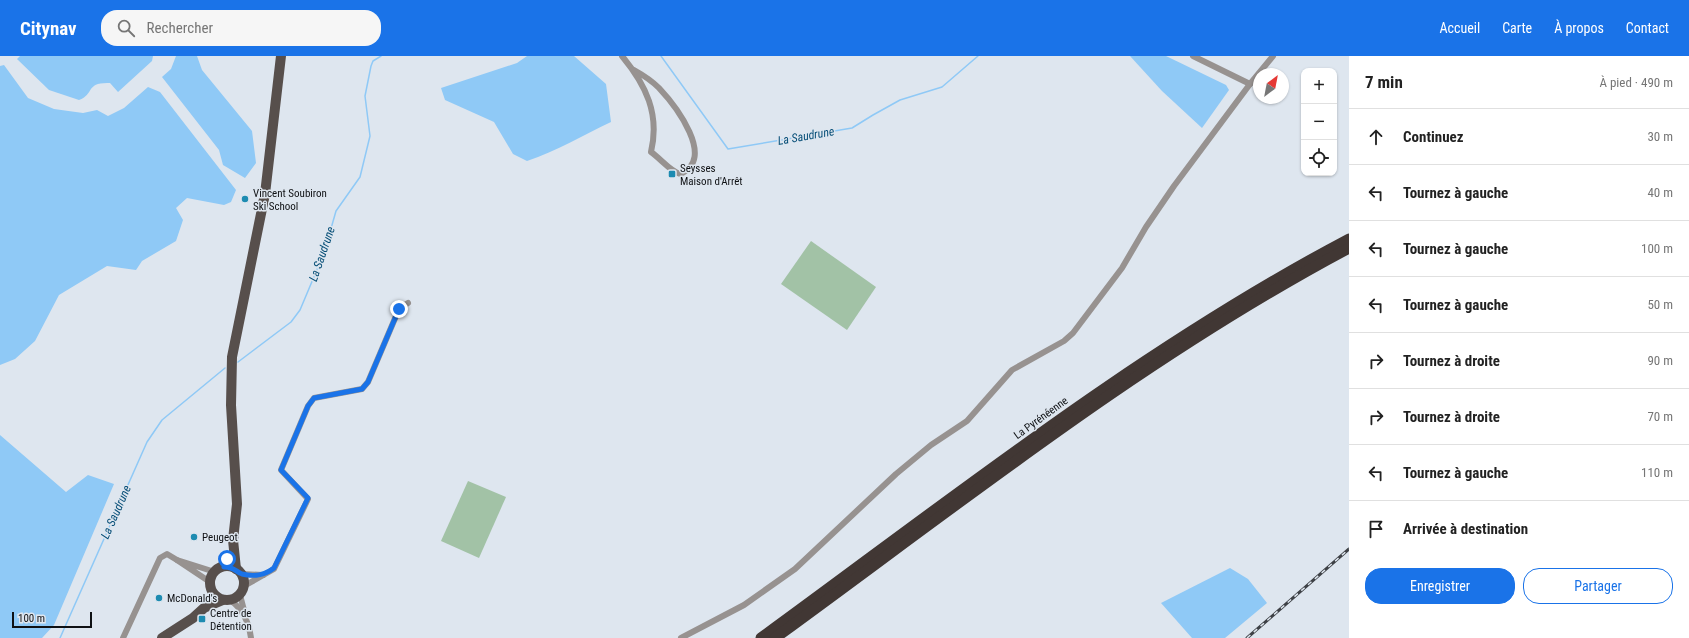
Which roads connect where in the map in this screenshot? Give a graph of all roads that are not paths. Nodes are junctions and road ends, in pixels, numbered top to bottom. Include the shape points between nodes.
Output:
1 (281, 56) edge
2 (622, 56) edge
3 (1193, 56) edge
4 (1273, 56) edge
5 (634, 70) junction
6 (1250, 84) junction
7 (1349, 239) edge
8 (1349, 248) edge
9 (408, 303) dead end
10 (233, 540) junction
11 (177, 560) junction
12 (224, 567) junction
13 (238, 571) junction
14 (215, 572) junction
15 (263, 575) junction
16 (211, 586) junction
17 (242, 590) junction
18 (226, 600) junction
19 (204, 608) junction
20 (245, 617) junction
21 (123, 638) edge
22 (162, 638) edge
23 (252, 638) edge
24 (680, 638) edge
25 (761, 638) edge
26 (775, 638) edge

1 - 10 main road via 265,194 232,357 231,405 237,504
2 - 5 street
3 - 6 street
4 - 6 street
5 - 5 street via 649,100 654,118 651,152 674,172 685,172 695,156 695,147 688,128 678,110 659,88
6 - 24 street via 1174,186 1122,268 1073,333 1064,341 1012,370 967,421 931,445 896,474 795,569 744,604
7 - 25 highway, La Pyrénéenne via 1225,309 1146,360
8 - 26 highway, La Pyrénéenne via 1250,304 1151,367 1047,439
9 - 15 street via 399,309 368,382 362,389 314,398 308,406 281,470 308,498 278,562
10 - 12 main road
10 - 13 main road
11 - 14 street
11 - 16 street
11 - 21 street via 167,554 160,558
12 - 13 main road
12 - 14 main road
13 - 15 street
13 - 17 main road
14 - 16 main road
15 - 17 street
16 - 18 main road via 216,596
16 - 19 main road
17 - 18 main road
17 - 20 street
18 - 19 main road
18 - 20 street via 238,606
19 - 22 main road
20 - 23 street

